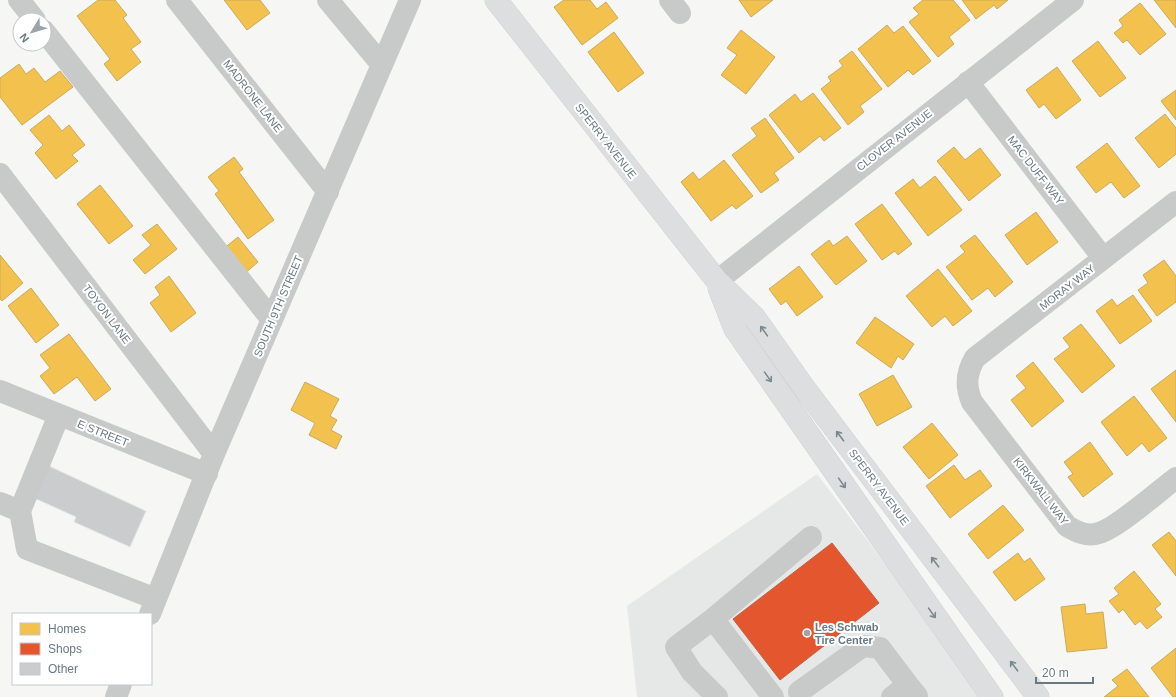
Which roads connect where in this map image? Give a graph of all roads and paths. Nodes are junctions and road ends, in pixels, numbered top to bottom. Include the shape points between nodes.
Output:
1 (19, 0) edge
2 (177, 0) edge
3 (328, 0) edge
4 (410, 0) edge
5 (496, 0) edge
6 (1073, 0) edge
7 (29, 12) edge
8 (52, 41) edge
9 (382, 65) junction
10 (968, 82) junction
11 (0, 174) edge
12 (328, 192) junction
13 (1176, 202) edge
14 (1103, 258) junction
15 (716, 281) junction
16 (272, 320) junction
17 (967, 378) joint
18 (0, 392) edge
19 (59, 415) junction
20 (210, 464) junction
21 (1171, 481) edge
22 (10, 507) edge
23 (811, 537) dead end
24 (153, 607) edge
25 (712, 619) junction
26 (122, 685) edge
27 (906, 693) edge
28 (798, 695) edge
29 (988, 696) edge
30 (116, 697) edge
31 (717, 697) edge
32 (773, 697) edge
33 (1038, 697) edge

1 - 7 street
2 - 12 street, MADRONE LANE
3 - 9 street
4 - 9 street, SOUTH 9TH STREET
5 - 15 main road, SPERRY AVENUE
6 - 10 street, CLOVER AVENUE
8 - 16 street
9 - 12 street, SOUTH 9TH STREET
10 - 14 street, MAC DUFF WAY
10 - 15 street, CLOVER AVENUE
11 - 20 street, TOYON LANE
12 - 16 street, SOUTH 9TH STREET
13 - 14 street, MORAY WAY
14 - 17 street, MORAY WAY via 975,358
15 -> 29 main road, SPERRY AVENUE via 735,329
33 -> 15 main road, SPERRY AVENUE via 809,395 754,318
16 - 20 street, SOUTH 9TH STREET
17 - 21 street, KIRKWALL WAY via 967,390 972,402 1067,526 1076,532 1086,535 1098,534 1111,528
18 - 19 street, E STREET
19 - 20 street, E STREET
19 - 22 street
20 - 24 street, SOUTH 9TH STREET
22 - 24 street via 27,548
23 - 25 street
25 - 31 street via 676,648 692,672
25 - 32 street
26 - 30 street
27 - 28 street via 880,648 863,646

